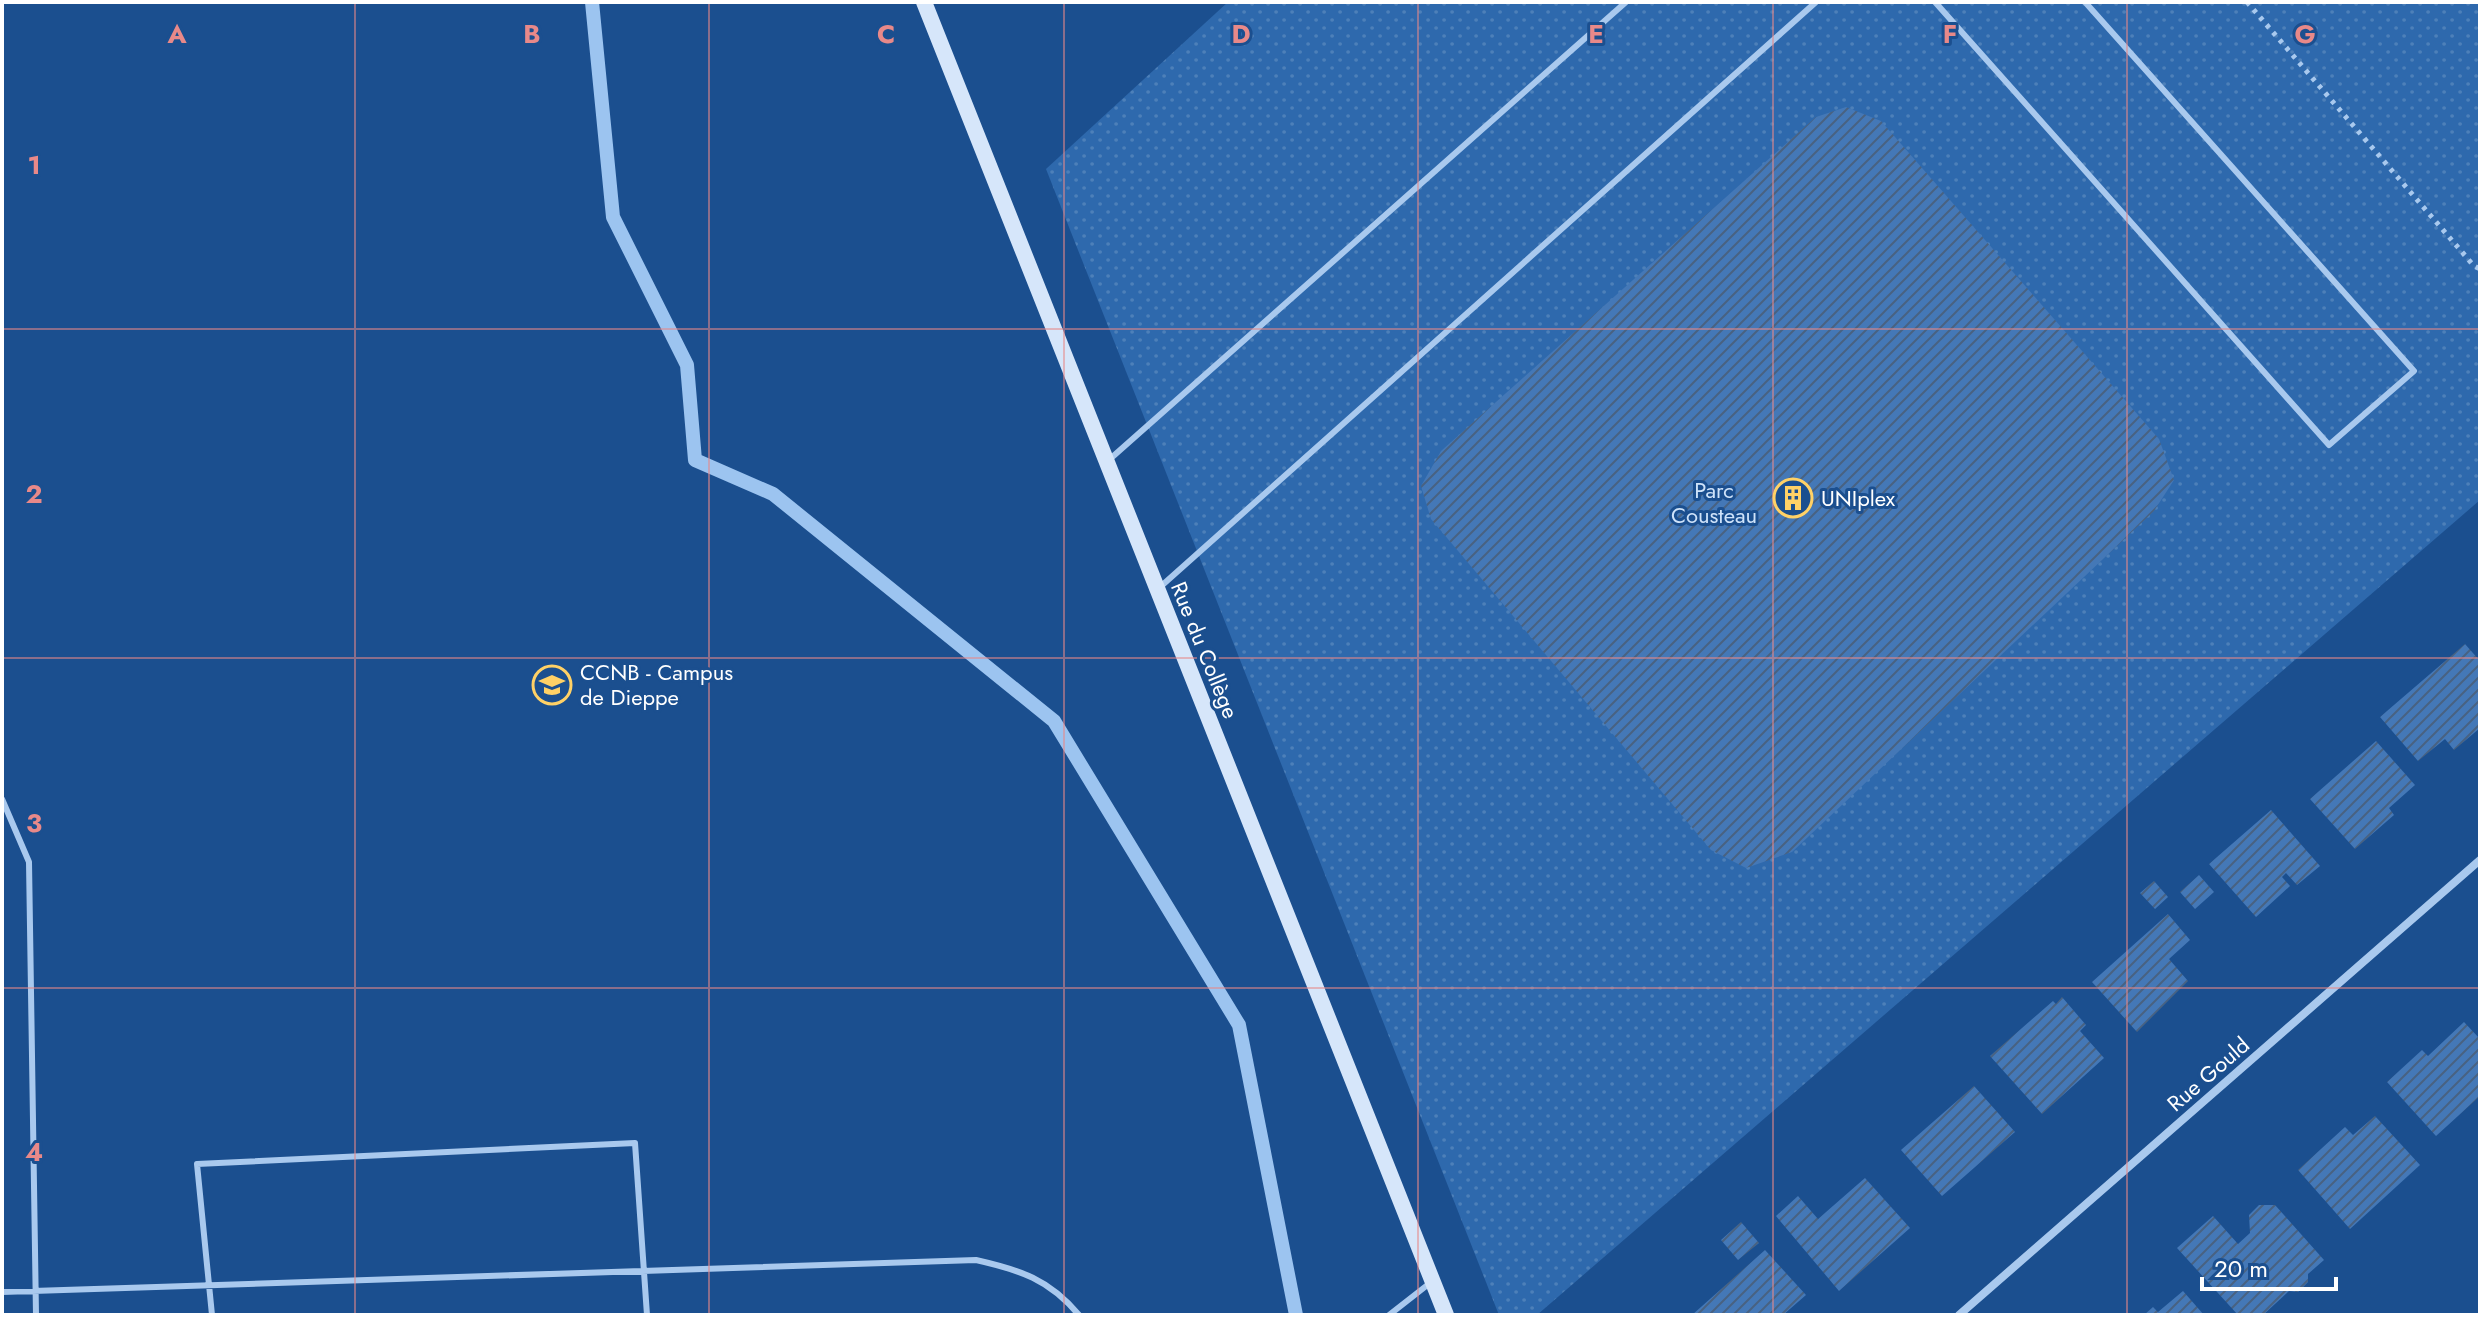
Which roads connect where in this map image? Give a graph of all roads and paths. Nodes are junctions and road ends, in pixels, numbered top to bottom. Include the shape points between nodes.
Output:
1 (924, 2) edge
2 (1626, 2) edge
3 (1816, 2) edge
4 (1935, 2) edge
5 (2085, 2) edge
6 (2247, 2) edge
7 (2480, 269) edge
8 (1107, 462) junction
9 (1157, 589) junction
10 (2, 799) edge
11 (2480, 860) edge
12 (644, 1271) junction
13 (1432, 1281) junction
14 (210, 1284) junction
15 (35, 1291) junction
16 (2, 1292) edge
17 (36, 1315) edge
18 (212, 1315) edge
19 (647, 1315) edge
20 (1079, 1315) edge
21 (1389, 1315) edge
22 (1446, 1315) edge
23 (1959, 1315) edge

1 - 8 street, Rue du Collège
2 - 8 lane
3 - 9 lane
4 - 5 lane via 2329,445 2414,371
6 - 7 path
8 - 9 street, Rue du Collège
9 - 13 street, Rue du Collège
10 - 15 lane via 29,862
11 - 23 street, Rue Gould
12 - 14 lane
12 - 14 lane via 635,1143 197,1164
12 - 19 lane
12 - 20 lane via 976,1260 1024,1271
13 - 21 lane
13 - 22 street, Rue du Collège
14 - 15 lane
14 - 18 lane
15 - 16 lane
15 - 17 lane

